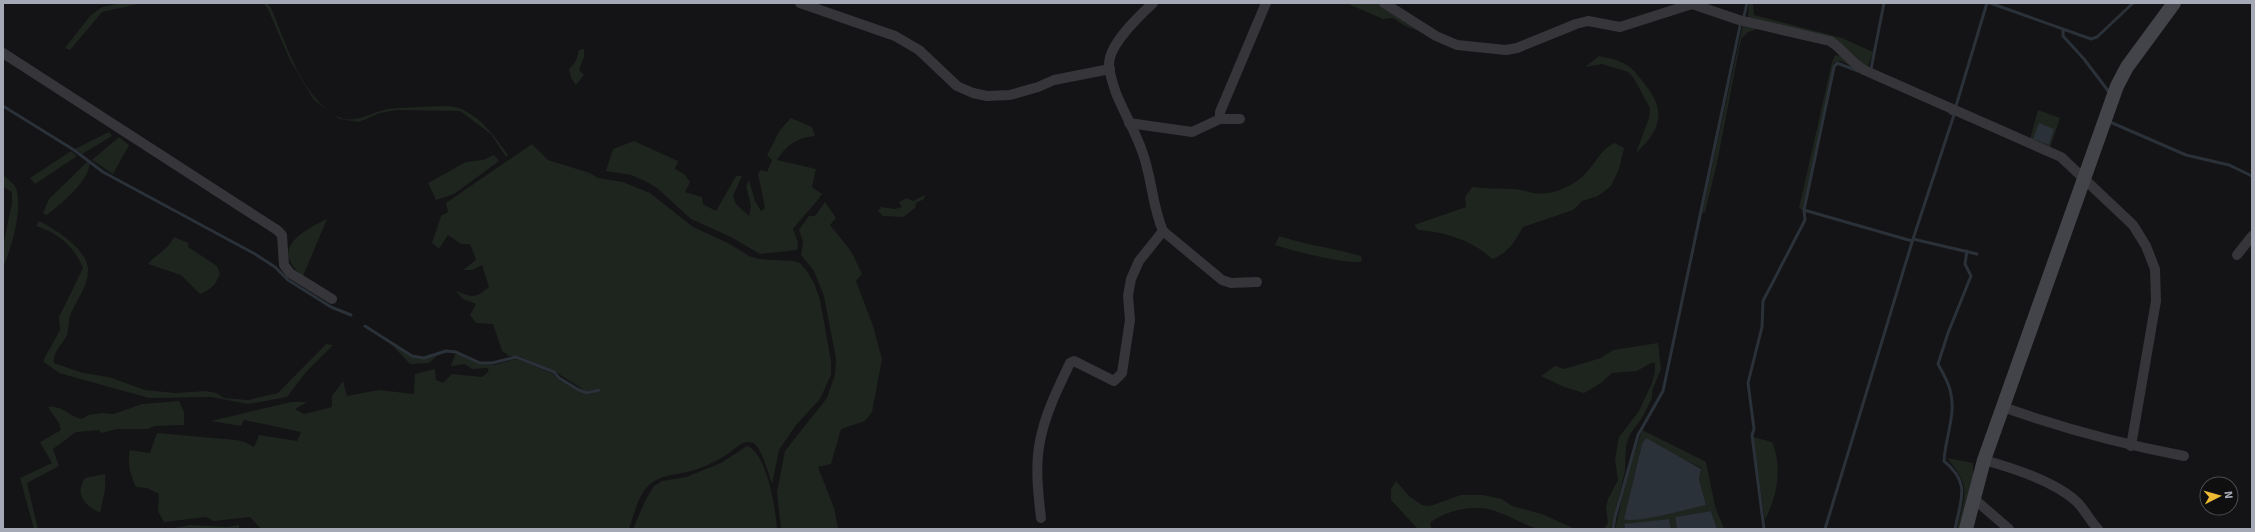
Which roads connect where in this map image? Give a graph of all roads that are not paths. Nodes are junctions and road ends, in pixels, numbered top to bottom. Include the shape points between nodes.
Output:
1 (800, 3) edge
2 (1153, 3) edge
3 (1266, 3) edge
4 (1384, 3) edge
5 (2174, 3) edge
6 (3, 53) edge
7 (1110, 69) junction
8 (1220, 119) junction
9 (1240, 119) dead end
10 (1129, 123) junction
11 (2084, 179) junction
12 (1162, 231) junction
13 (2252, 236) edge
14 (2237, 255) dead end
15 (1257, 282) dead end
16 (332, 299) dead end
17 (2002, 407) junction
18 (2131, 446) junction
19 (2184, 456) dead end
20 (1984, 460) junction
21 (1973, 498) junction
22 (1041, 518) dead end
23 (1966, 529) edge
24 (2009, 529) edge
25 (2098, 529) edge

1 - 7 street via 895,36 919,50 957,86 987,96 1010,95 1054,80
2 - 7 street via 1115,46 1109,63
3 - 8 street via 1220,112
4 - 11 street via 1436,36 1457,45 1506,50 1588,21 1620,27 1692,4 1739,20 1830,41 1855,65 1864,70 2044,148 2061,157
5 - 11 street via 2127,67 2117,86
6 - 16 street via 277,230 282,235 284,265 290,273
7 - 10 street via 1113,85
8 - 9 street
8 - 10 street via 1192,132
10 - 12 street via 1142,151
11 - 17 street
11 - 18 street via 2133,225 2146,246 2155,269 2156,301
12 - 15 street via 1222,280 1232,283
12 - 22 street via 1139,261 1131,279 1128,296 1130,320 1122,373 1114,380 1074,361 1070,364 1055,395 1040,440 1038,493
13 - 14 street
17 - 18 street via 2055,426
17 - 20 street
18 - 19 street
20 - 21 street
20 - 25 street via 2006,466 2063,492 2083,508 2089,520
21 - 23 street
21 - 24 street via 1995,514

